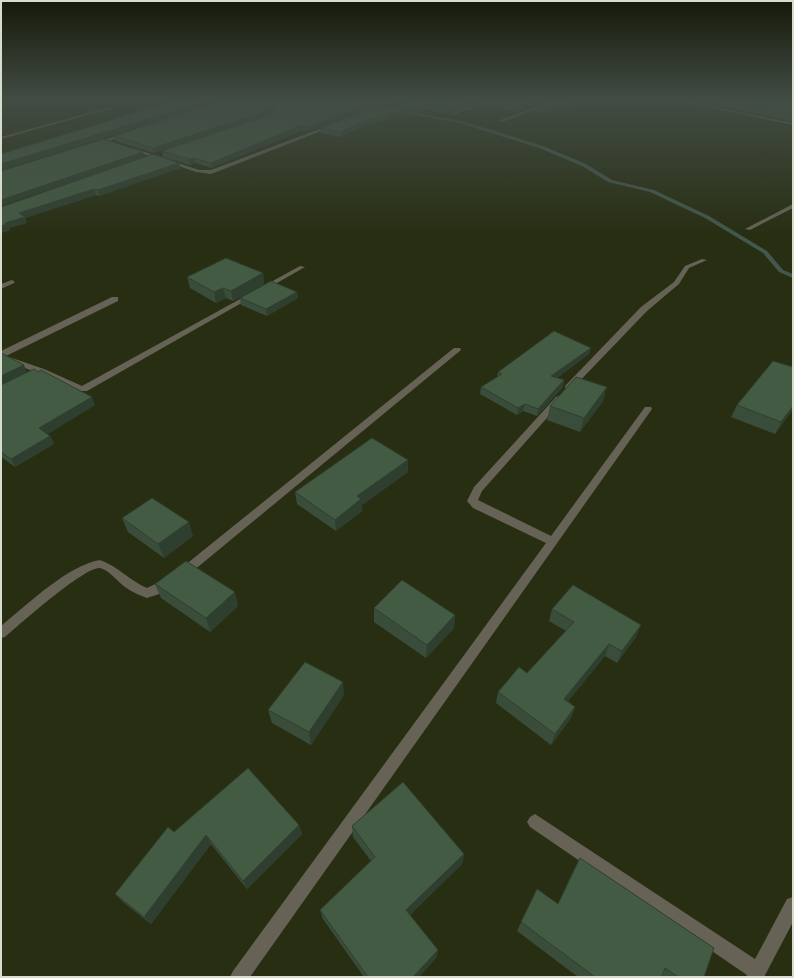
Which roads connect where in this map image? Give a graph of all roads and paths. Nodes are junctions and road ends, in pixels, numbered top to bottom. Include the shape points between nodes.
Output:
1 (94, 145) edge
2 (285, 145) edge
3 (90, 146) edge
4 (126, 148) edge
5 (162, 154) edge
6 (154, 157) junction
7 (147, 160) edge
8 (793, 206) edge
9 (748, 228) dead end
10 (704, 260) dead end
11 (302, 267) dead end
12 (12, 282) dead end
13 (1, 287) edge
14 (115, 299) dead end
15 (457, 350) dead end
16 (41, 371) junction
17 (28, 378) edge
18 (648, 409) dead end
19 (553, 542) junction
20 (1, 633) edge
21 (535, 822) dead end
22 (793, 905) edge
23 (756, 974) edge
24 (240, 977) edge

1 - 3 street
2 - 6 street via 211,172 198,171
4 - 6 street
5 - 6 street
6 - 7 street
8 - 9 street
10 - 19 street via 687,266 677,283 644,308 568,389 474,496 472,501 477,505
11 - 16 street via 90,387 81,389
12 - 13 street
14 - 16 street via 2,355 6,360
15 - 20 street via 174,580 147,593 98,563 74,574
16 - 17 street
18 - 19 street
19 - 24 street
21 - 23 street
22 - 23 street

